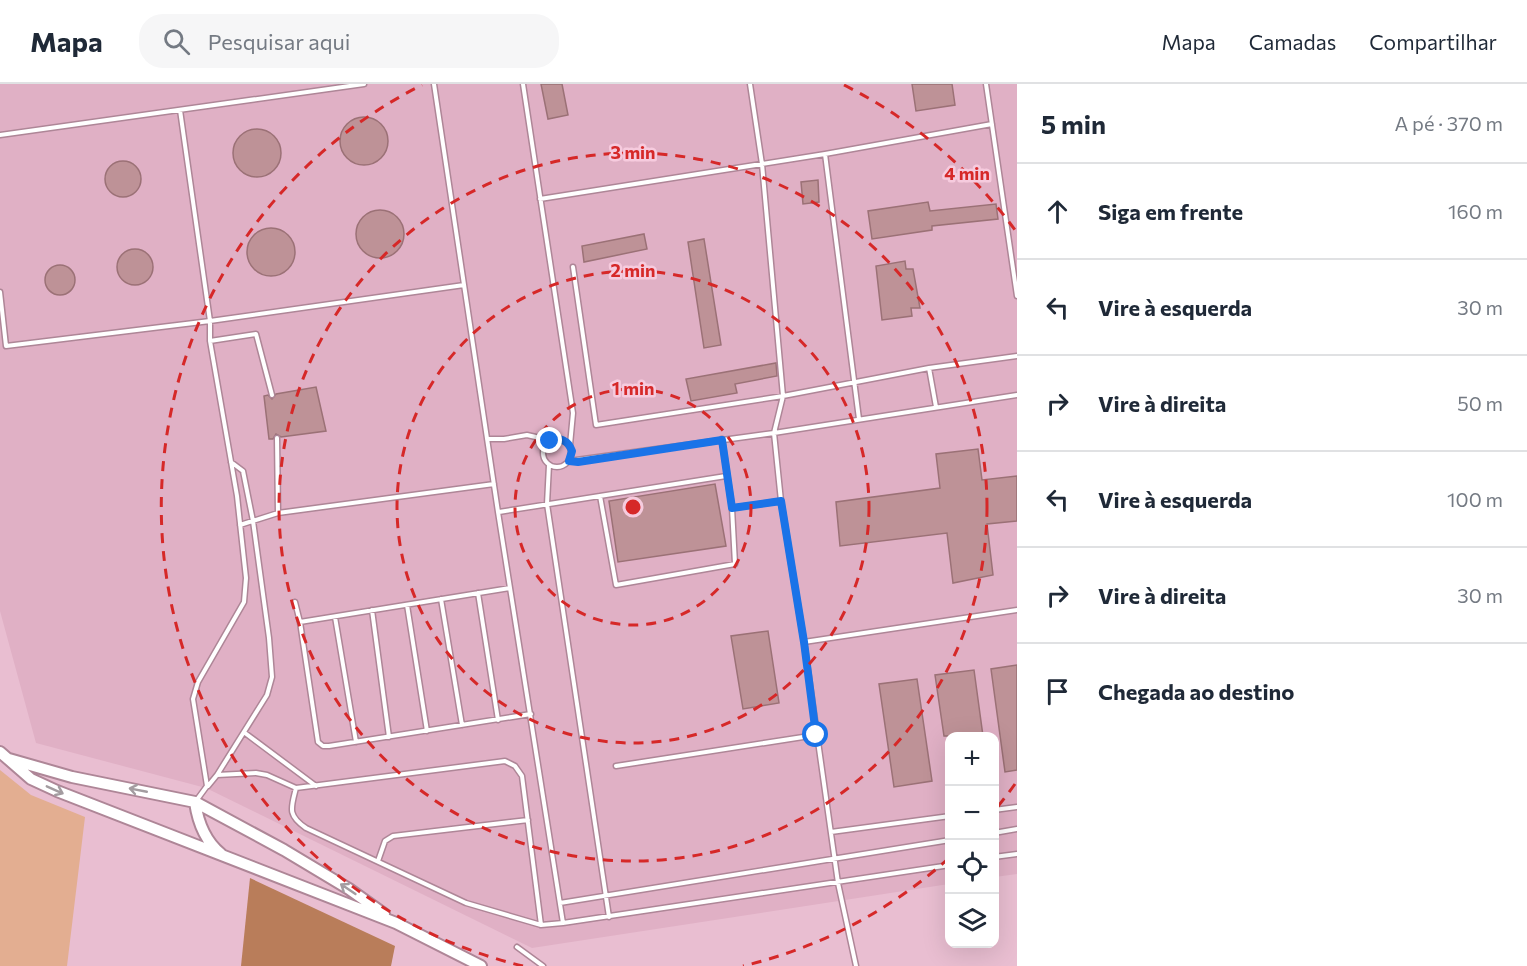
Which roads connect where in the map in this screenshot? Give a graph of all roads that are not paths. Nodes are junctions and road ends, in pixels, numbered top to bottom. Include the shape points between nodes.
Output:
1 (364, 84) edge
2 (434, 84) edge
3 (523, 84) edge
4 (750, 84) edge
5 (986, 84) edge
6 (180, 110) junction
7 (992, 124) junction
8 (0, 135) edge
9 (825, 154) junction
10 (762, 164) junction
11 (540, 200) junction
12 (573, 267) dead end
13 (464, 285) junction
14 (0, 292) edge
15 (1017, 296) edge
16 (210, 321) junction
17 (210, 341) junction
18 (1017, 356) edge
19 (930, 368) junction
20 (853, 382) junction
21 (272, 395) dead end
22 (1017, 395) edge
23 (783, 396) junction
24 (936, 407) junction
25 (859, 419) junction
26 (774, 433) junction
27 (277, 438) dead end
28 (488, 439) junction
29 (722, 440) junction
30 (550, 441) junction
31 (570, 445) junction
32 (569, 461) junction
33 (231, 462) junction
34 (549, 465) junction
35 (726, 476) junction
36 (494, 484) junction
37 (600, 496) junction
38 (781, 501) junction
39 (547, 504) junction
40 (732, 508) junction
41 (498, 512) junction
42 (278, 513) junction
43 (253, 521) junction
44 (240, 525) junction
45 (510, 588) junction
46 (478, 593) junction
47 (441, 599) junction
48 (295, 602) dead end
49 (407, 605) junction
50 (372, 610) junction
51 (1017, 610) edge
52 (334, 617) junction
53 (300, 622) junction
54 (804, 642) junction
55 (531, 714) junction
56 (498, 720) junction
57 (462, 725) junction
58 (427, 731) junction
59 (245, 733) junction
60 (816, 735) junction
61 (389, 737) junction
62 (356, 742) junction
63 (4, 755) edge
64 (616, 766) dead end
65 (216, 776) junction
66 (207, 786) junction
67 (315, 786) junction
68 (296, 788) junction
69 (195, 802) junction
70 (1017, 807) edge
71 (999, 809) edge
72 (221, 815) junction
73 (945, 817) edge
74 (528, 820) junction
75 (1017, 829) edge
76 (831, 832) junction
77 (999, 832) edge
78 (204, 834) junction
79 (945, 841) edge
80 (1017, 854) edge
81 (999, 856) edge
82 (834, 857) junction
83 (228, 860) junction
84 (378, 861) junction
85 (945, 866) edge
86 (838, 883) junction
87 (605, 896) junction
88 (561, 903) junction
89 (609, 917) junction
90 (396, 923) junction
91 (563, 923) junction
92 (541, 925) junction
93 (518, 947) dead end
94 (481, 966) edge
95 (543, 966) edge
96 (856, 966) edge

1 - 6 lane
2 - 13 lane
3 - 11 lane
4 - 10 lane
5 - 7 lane
6 - 8 lane
6 - 16 lane
7 - 9 lane
7 - 15 lane
9 - 10 lane
9 - 20 lane
10 - 11 lane
10 - 23 lane
11 - 31 lane via 573,413
12 - 23 lane via 596,425
13 - 16 lane
13 - 28 lane
14 - 16 lane via 6,346
16 - 17 lane
17 - 21 lane via 256,334
17 - 33 lane
18 - 19 lane
19 - 20 lane
19 - 24 lane
20 - 23 lane
20 - 25 lane
22 - 24 lane
23 - 26 lane
24 - 25 lane
25 - 26 lane
26 - 29 lane
26 - 38 lane
27 - 42 lane
28 - 30 lane via 527,435
28 - 36 lane
29 - 32 lane
29 - 35 lane
30 - 31 lane via 561,439
30 - 34 lane via 543,455
31 - 32 lane
32 - 34 lane via 560,467
33 - 43 lane via 243,471
33 - 44 lane
34 - 39 lane
35 - 37 lane
35 - 40 lane
36 - 41 lane
36 - 42 lane
37 - 39 lane
37 - 40 lane via 616,585 735,564
38 - 40 lane
38 - 54 lane
39 - 41 lane
39 - 87 lane
41 - 45 lane
42 - 43 lane
43 - 44 lane
43 - 59 lane via 272,677 267,695
44 - 66 lane via 246,578 244,602 198,682 193,699
45 - 46 lane
45 - 55 lane
46 - 47 lane
46 - 56 lane
47 - 49 lane
47 - 57 lane
48 - 53 lane
49 - 50 lane
49 - 58 lane
50 - 52 lane
50 - 61 lane
51 - 54 lane
52 - 53 lane
52 - 62 lane
53 - 62 lane via 318,742 329,746
54 - 60 lane
55 - 56 lane
55 - 88 lane
56 - 57 lane
57 - 58 lane
58 - 61 lane
59 - 65 lane
59 - 67 lane
60 - 64 lane
60 - 76 lane
61 - 62 lane
69 -> 63 main road via 72,777
63 -> 83 main road via 31,779
65 - 66 lane
65 - 68 lane via 256,774
66 - 69 lane
67 - 68 lane
67 - 74 lane via 505,761 522,776
68 - 84 lane via 291,808 297,822
69 - 72 main road
69 - 78 main road
70 - 71 lane
72 - 78 main road via 209,823
90 -> 72 main road via 350,889
73 - 76 lane
74 - 84 lane via 393,836 385,842
74 - 92 lane
75 - 77 lane
76 - 82 lane
78 - 83 main road
79 - 82 lane
80 - 81 lane
82 - 86 lane
82 - 87 lane
83 - 90 main road
84 - 92 lane via 466,903
85 - 86 lane
86 - 89 lane
86 - 96 lane
87 - 88 lane
87 - 89 lane
88 - 91 lane
89 - 91 lane
90 - 94 main road
91 - 92 lane
93 - 95 lane

